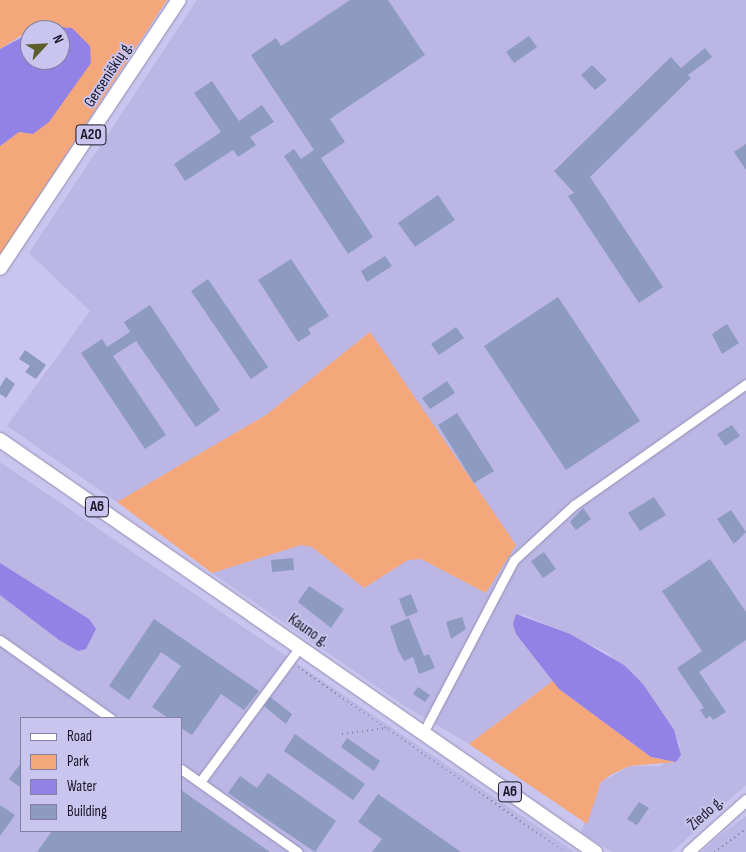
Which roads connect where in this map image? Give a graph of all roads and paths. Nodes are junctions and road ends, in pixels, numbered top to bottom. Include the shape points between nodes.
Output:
1 (178, 0) edge
2 (0, 268) edge
3 (746, 384) edge
4 (0, 440) edge
5 (0, 640) edge
6 (300, 647) junction
7 (290, 661) junction
8 (109, 717) edge
9 (388, 728) junction
10 (424, 733) junction
11 (342, 734) dead end
12 (182, 770) edge
13 (200, 782) junction
14 (746, 800) edge
15 (746, 829) edge
16 (298, 852) edge
17 (565, 852) edge
18 (595, 852) edge
19 (688, 852) edge
20 (714, 852) edge

1 - 2 main road, Gerseniškių g. / A20
3 - 10 street via 574,505 514,560
4 - 6 main road, Kauno g. / A6
5 - 8 street
6 - 7 street
6 - 10 main road, Kauno g. / A6
7 - 9 path
7 - 13 street
9 - 11 path
9 - 17 path
10 - 18 main road, Kauno g. / A6
12 - 13 street
13 - 16 street
14 - 19 street, Žiedo g.
15 - 20 path

